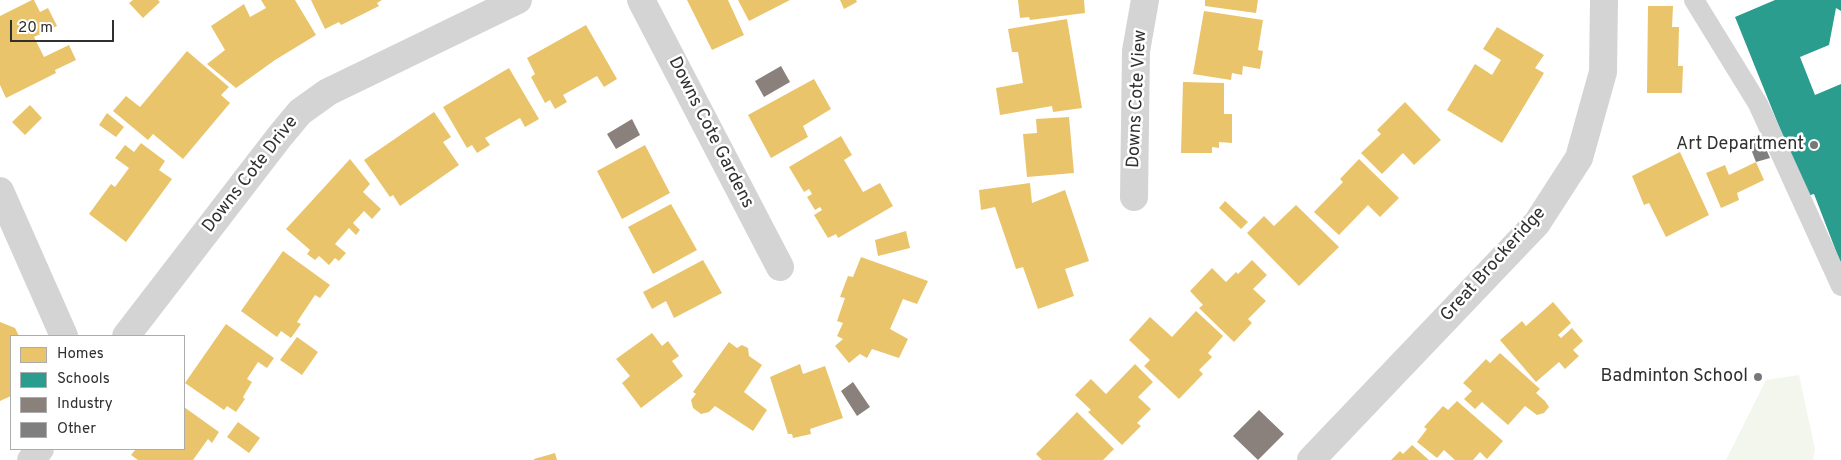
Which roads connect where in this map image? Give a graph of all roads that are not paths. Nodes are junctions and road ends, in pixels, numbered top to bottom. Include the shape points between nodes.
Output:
1 (518, 0) edge
2 (641, 0) edge
3 (1145, 0) edge
4 (1604, 0) edge
5 (1694, 0) edge
6 (0, 191) edge
7 (1134, 197) dead end
8 (780, 267) dead end
9 (1841, 286) edge
10 (64, 335) edge
11 (127, 335) edge
12 (39, 450) edge
13 (31, 460) edge
14 (1311, 460) edge

1 - 11 street, Downs Cote Drive via 328,92 300,112
2 - 8 street, Downs Cote Gardens
3 - 7 street, Downs Cote View via 1136,51
4 - 14 street, Great Brockeridge via 1603,72 1579,158 1537,222
5 - 9 lane via 1758,104
6 - 10 street
12 - 13 street

